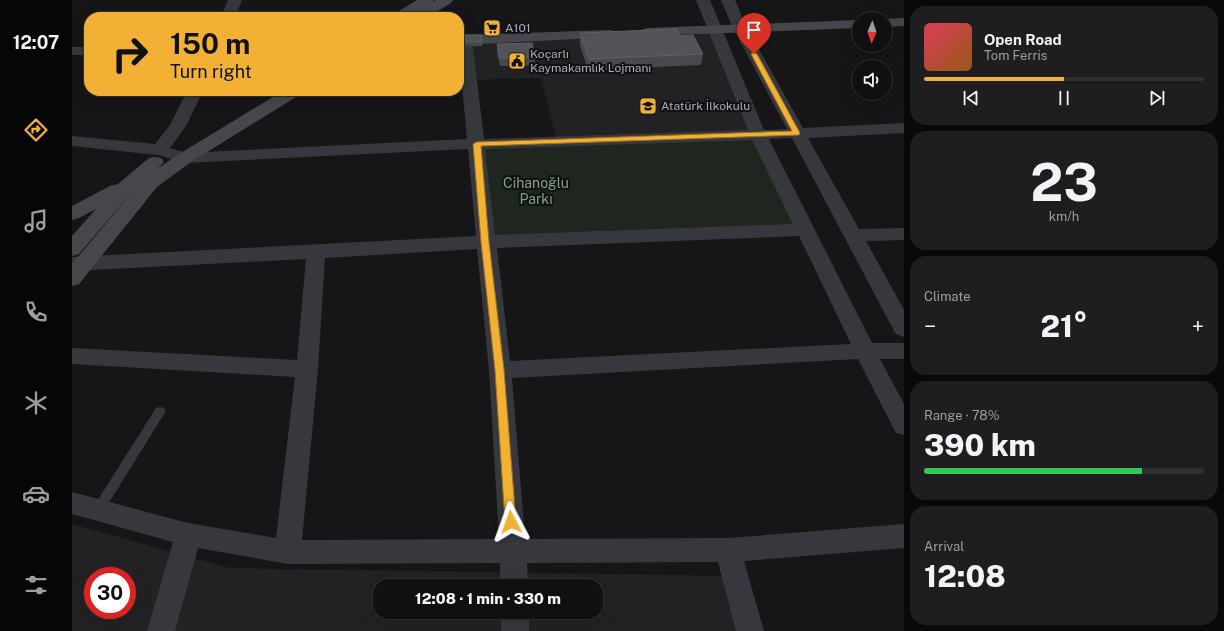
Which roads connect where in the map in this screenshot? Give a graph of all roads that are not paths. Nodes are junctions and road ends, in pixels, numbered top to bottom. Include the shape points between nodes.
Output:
1 (235, 0) edge
2 (427, 0) edge
3 (446, 0) edge
4 (703, 0) edge
5 (728, 0) edge
6 (230, 12) edge
7 (407, 12) edge
8 (426, 12) edge
9 (904, 22) edge
10 (892, 23) edge
11 (852, 24) edge
12 (740, 28) junction
13 (716, 29) junction
14 (464, 39) edge
15 (72, 51) edge
16 (84, 51) edge
17 (464, 59) edge
18 (193, 96) edge
19 (266, 96) edge
20 (286, 96) edge
21 (904, 128) edge
22 (797, 133) junction
23 (758, 135) junction
24 (72, 141) edge
25 (477, 144) junction
26 (171, 153) junction
27 (129, 183) junction
28 (150, 183) junction
29 (72, 214) edge
30 (805, 230) junction
31 (904, 234) edge
32 (853, 235) junction
33 (485, 242) junction
34 (316, 252) junction
35 (75, 264) edge
36 (904, 329) edge
37 (865, 351) junction
38 (904, 352) edge
39 (72, 356) edge
40 (307, 369) junction
41 (500, 370) junction
42 (160, 411) dead end
43 (904, 426) edge
44 (72, 503) edge
45 (98, 510) junction
46 (188, 535) junction
47 (904, 536) edge
48 (728, 550) junction
49 (288, 552) junction
50 (513, 552) junction
51 (514, 579) edge
52 (515, 619) edge
53 (161, 631) edge
54 (515, 631) edge
55 (750, 631) edge

1 - 6 street
2 - 7 main road
3 - 8 main road
4 - 13 street
5 - 12 street
9 - 10 main road
11 - 12 main road
12 - 13 main road
12 - 22 street
13 - 14 main road
13 - 23 street
15 - 16 street
17 - 25 street
18 - 26 street via 178,126
19 - 26 main road
20 - 26 main road
21 - 22 street
22 - 23 street
22 - 32 street
23 - 25 street
23 - 30 street
24 - 26 street
25 - 26 street
25 - 33 street
26 - 27 main road via 155,161
26 - 28 main road
27 - 28 main road
27 - 29 main road
27 - 35 main road
28 - 35 main road
30 - 33 street
30 - 37 street
31 - 32 street
32 - 36 street
33 - 34 street
33 - 41 street
34 - 35 street
34 - 40 street
37 - 38 street
37 - 41 street
37 - 43 street
39 - 40 street
40 - 49 street
41 - 50 street
42 - 45 lane
44 - 45 street
45 - 46 street
46 - 49 street
46 - 53 street
47 - 48 street
48 - 50 street
48 - 55 street
49 - 50 street
50 - 51 street
52 - 54 street

